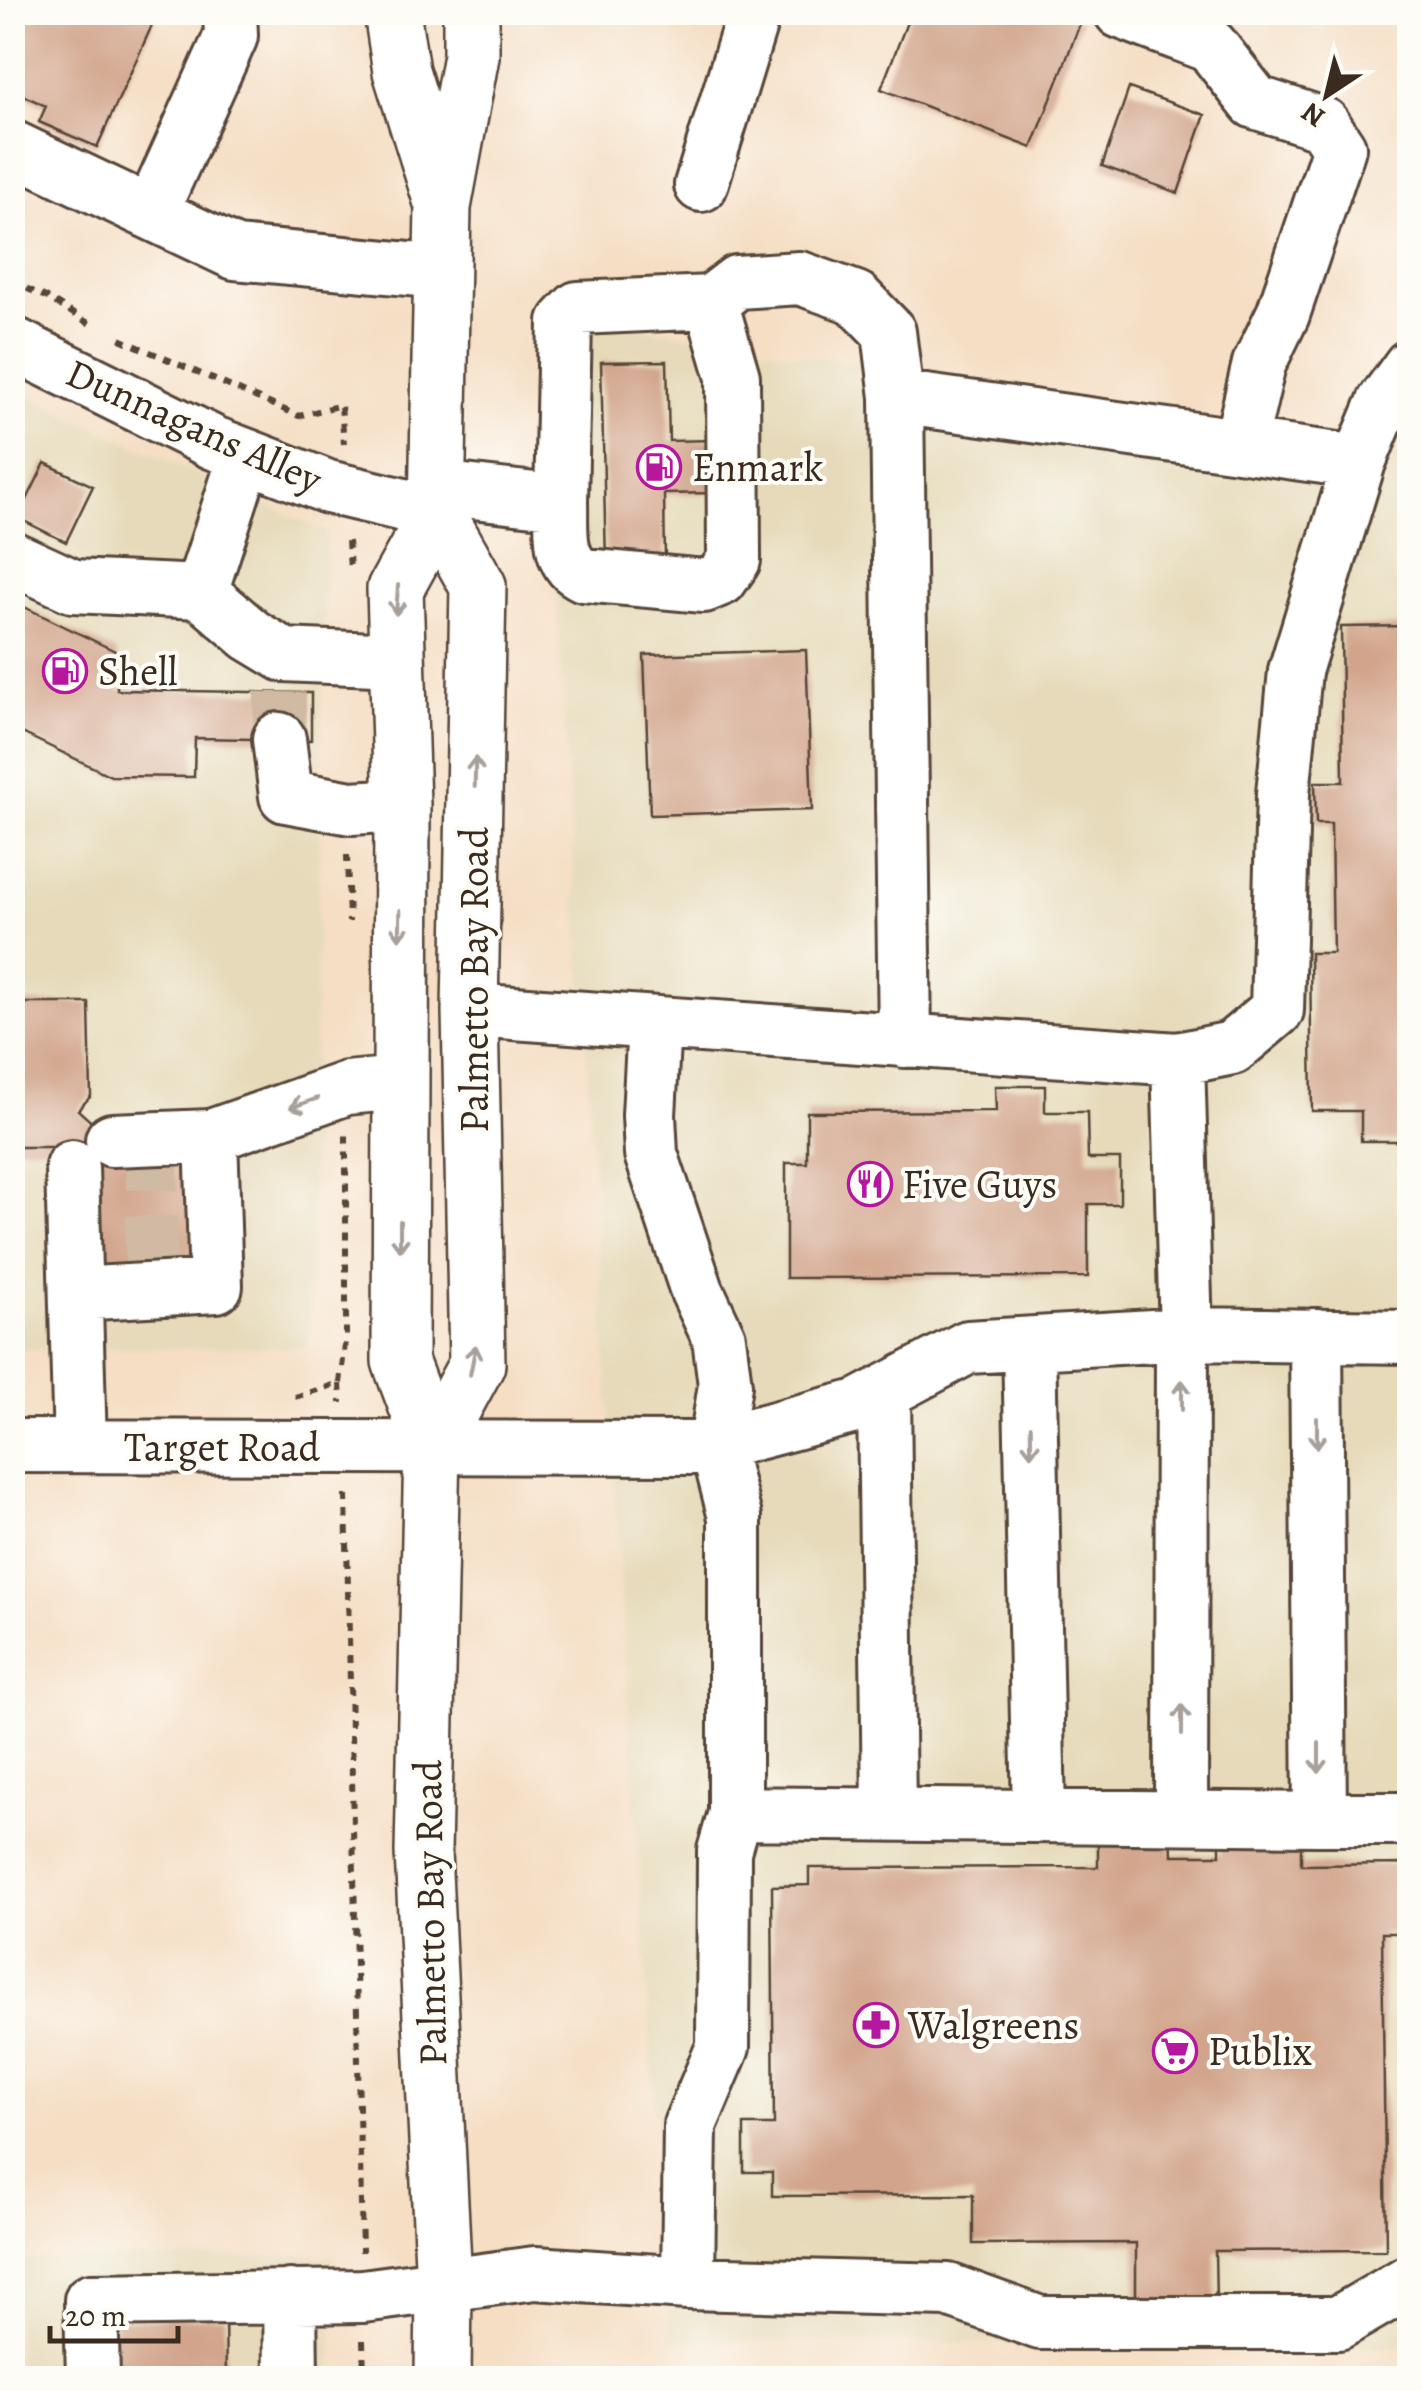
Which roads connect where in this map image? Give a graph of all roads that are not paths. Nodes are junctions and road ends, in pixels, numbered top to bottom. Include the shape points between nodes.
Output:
1 (230, 12) edge
2 (392, 12) edge
3 (420, 12) edge
4 (470, 12) edge
5 (497, 12) edge
6 (754, 12) edge
7 (1121, 12) edge
8 (1201, 26) edge
9 (12, 147) edge
10 (701, 185) dead end
11 (443, 207) junction
12 (151, 213) junction
13 (442, 272) junction
14 (711, 302) junction
15 (12, 343) edge
16 (1401, 392) edge
17 (898, 398) junction
18 (1240, 445) junction
19 (245, 456) junction
20 (1359, 462) junction
21 (438, 500) junction
22 (561, 502) junction
23 (12, 558) edge
24 (201, 592) junction
25 (398, 660) junction
26 (281, 696) junction
27 (402, 806) junction
28 (470, 1010) junction
29 (654, 1024) junction
30 (905, 1041) junction
31 (1178, 1059) junction
32 (399, 1084) junction
33 (211, 1136) junction
34 (76, 1294) junction
35 (1184, 1334) junction
36 (1316, 1336) junction
37 (1410, 1337) edge
38 (1029, 1344) junction
39 (884, 1392) junction
40 (716, 1444) junction
41 (12, 1446) edge
42 (80, 1446) junction
43 (432, 1447) junction
44 (736, 1812) junction
45 (888, 1814) junction
46 (1038, 1816) junction
47 (1182, 1817) junction
48 (1320, 1818) junction
49 (1410, 1820) edge
50 (1410, 2282) edge
51 (688, 2283) junction
52 (444, 2284) junction
53 (290, 2296) junction
54 (93, 2378) edge
55 (291, 2378) edge
56 (443, 2378) edge

1 - 12 street via 230,36
2 - 11 highway via 401,72
3 - 11 highway via 418,59
4 - 11 highway via 471,56
5 - 11 highway via 489,78
6 - 10 street
7 - 8 street
8 - 18 street via 1255,102 1323,124 1339,148 1283,314 1259,364
9 - 12 street
11 - 13 highway, Palmetto Bay Road
12 - 13 street via 235,252
13 - 21 highway, Palmetto Bay Road
14 - 17 street via 737,282 800,278 856,298 889,332
14 - 22 street via 578,308 565,322
14 - 22 street via 733,377 734,560 721,579 704,586 571,570
15 - 19 street, Dunnagans Alley
16 - 20 street
17 - 18 street
17 - 30 street
18 - 20 street
19 - 21 street, Dunnagans Alley via 328,486
19 - 24 street
20 - 31 street via 1295,672 1283,794 1277,1010 1232,1048
21 - 22 street, Dunnagans Alley
21 -> 25 highway, Palmetto Bay Road via 395,589
28 -> 21 highway, Palmetto Bay Road via 478,586
23 - 24 street via 73,586
24 - 26 street via 250,634
25 - 26 street
25 - 27 highway, Palmetto Bay Road
26 - 27 street via 286,796 352,808
27 -> 32 highway, Palmetto Bay Road
28 - 29 street
43 -> 28 highway, Palmetto Bay Road via 477,1364
29 - 30 street
29 - 40 street via 651,1154 697,1292 720,1338 725,1384
30 - 31 street
31 - 35 street
32 -> 33 street via 347,1088
32 -> 43 highway, Palmetto Bay Road via 400,1361
33 - 34 street via 122,1152
33 - 34 street via 216,1286 151,1279
34 - 42 street
35 - 36 street, Target Road
35 - 38 street, Target Road
47 -> 35 street
36 - 37 street, Target Road
36 -> 48 street
38 - 39 street, Target Road via 968,1347
38 -> 46 street
39 - 40 street, Target Road via 858,1406
39 - 45 street
40 - 43 street, Target Road
40 - 44 street via 735,1517
41 - 42 street, Target Road
42 - 43 street, Target Road
43 - 52 highway, Palmetto Bay Road via 422,1852
44 - 45 street
44 - 51 street via 724,1850 724,2047 690,2126
45 - 46 street
46 - 47 street
47 - 48 street
48 - 49 street
50 - 51 street via 1338,2322 1318,2323 1040,2323 948,2290
51 - 52 street via 535,2273
52 - 53 street via 363,2296
52 - 56 highway, Palmetto Bay Road
53 - 54 street via 91,2300
53 - 55 street

